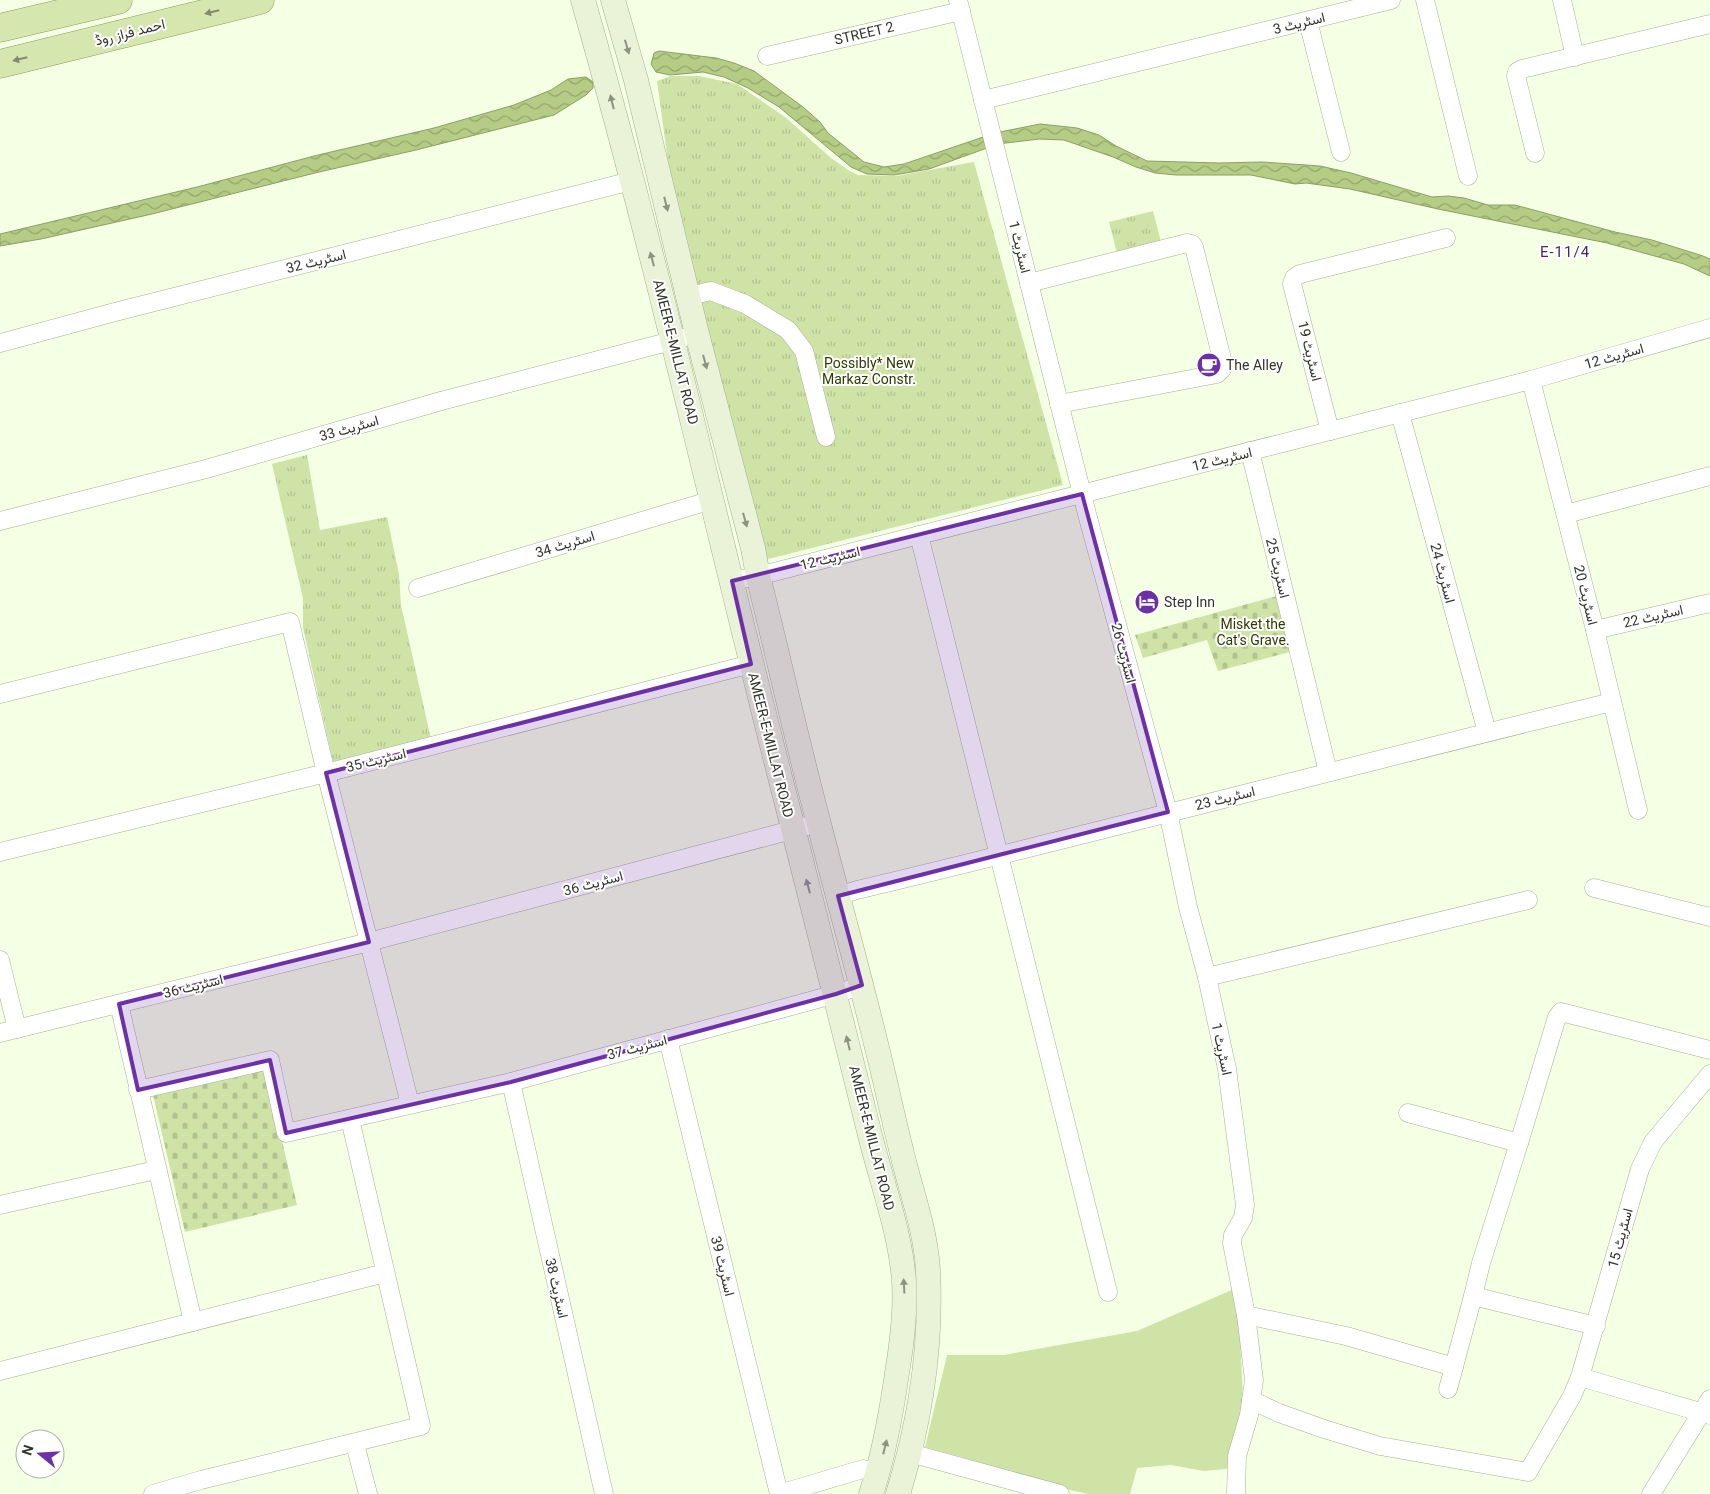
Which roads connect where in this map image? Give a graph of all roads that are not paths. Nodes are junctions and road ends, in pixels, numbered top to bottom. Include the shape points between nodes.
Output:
1 (118, 0) edge
2 (260, 0) edge
3 (584, 0) edge
4 (614, 0) edge
5 (1391, 0) edge
6 (1425, 0) edge
7 (1562, 0) edge
8 (960, 6) edge
9 (42, 19) junction
10 (1308, 20) junction
11 (1710, 24) edge
12 (0, 28) edge
13 (50, 51) junction
14 (767, 56) dead end
15 (1575, 57) junction
16 (0, 64) edge
17 (983, 100) junction
18 (1341, 152) dead end
19 (1535, 153) dead end
20 (1468, 176) dead end
21 (632, 181) junction
22 (1446, 238) dead end
23 (1029, 283) junction
24 (688, 296) junction
25 (1710, 328) edge
26 (697, 334) junction
27 (674, 340) junction
28 (0, 343) edge
29 (1531, 380) junction
30 (1059, 404) junction
31 (1400, 414) junction
32 (1330, 431) junction
33 (826, 437) dead end
34 (1250, 452) junction
35 (1710, 476) edge
36 (1082, 494) junction
37 (712, 500) junction
38 (1566, 514) junction
39 (0, 521) edge
40 (920, 535) junction
41 (758, 576) junction
42 (732, 581) junction
43 (418, 588) dead end
44 (1710, 603) edge
45 (1595, 630) junction
46 (750, 664) junction
47 (0, 694) edge
48 (1612, 702) junction
49 (1487, 732) junction
50 (1328, 772) junction
51 (326, 773) junction
52 (1638, 810) dead end
53 (1168, 812) junction
54 (818, 823) junction
55 (793, 830) junction
56 (0, 852) edge
57 (999, 856) junction
58 (1594, 888) dead end
59 (838, 896) junction
60 (1528, 900) dead end
61 (1710, 917) edge
62 (369, 942) junction
63 (0, 960) edge
64 (1207, 977) junction
65 (862, 985) junction
66 (836, 994) junction
67 (119, 1004) junction
68 (8, 1031) edge
69 (668, 1039) junction
70 (1710, 1050) edge
71 (1710, 1074) edge
72 (511, 1082) junction
73 (138, 1090) junction
74 (410, 1104) junction
75 (1408, 1113) dead end
76 (350, 1119) junction
77 (1519, 1143) junction
78 (156, 1170) junction
79 (0, 1205) edge
80 (385, 1273) junction
81 (1108, 1292) dead end
82 (1474, 1296) junction
83 (1246, 1316) junction
84 (192, 1322) junction
85 (1596, 1326) junction
86 (1454, 1366) junction
87 (0, 1371) edge
88 (1580, 1377) junction
89 (1448, 1389) dead end
90 (1251, 1400) junction
91 (1707, 1409) edge
92 (355, 1444) junction
93 (910, 1453) junction
94 (878, 1472) junction
95 (203, 1487) edge
96 (600, 1493) edge
97 (153, 1494) edge
98 (368, 1494) edge
99 (779, 1494) edge
100 (871, 1494) edge
101 (898, 1494) edge
102 (1060, 1494) edge
103 (1236, 1494) edge
104 (1651, 1494) edge

1 - 9 main road
2 -> 13 main road, احمد فراز روڈ
21 -> 3 main road, AMEER-E-MILLAT ROAD
4 -> 24 main road, AMEER-E-MILLAT ROAD
5 - 10 street, اسٹریٹ 3
6 - 20 street
7 - 15 street
8 - 14 street, STREET 2
8 - 17 street, اسٹریٹ 1
9 - 12 main road
9 - 13 main road
10 - 17 street, اسٹریٹ 3
10 - 18 street
11 - 15 street
13 -> 16 main road, احمد فراز روڈ
15 - 19 street via 1522,69 1516,76
17 - 23 street, اسٹریٹ 1
27 -> 21 main road, AMEER-E-MILLAT ROAD
21 - 28 street, اسٹریٹ 32
22 - 32 street, اسٹریٹ 19 via 1294,278 1292,284
23 - 30 street, اسٹریٹ 1
23 - 30 street via 1187,243 1194,247 1222,369 1217,374
24 - 26 main road, AMEER-E-MILLAT ROAD
24 - 33 street via 711,291 745,304 788,330 804,351
25 - 29 street, اسٹریٹ 12
26 - 27 street, اسٹریٹ 33
26 -> 41 main road, AMEER-E-MILLAT ROAD
27 - 37 main road, AMEER-E-MILLAT ROAD
27 - 39 street, اسٹریٹ 33 via 441,401 206,469
29 - 31 street, اسٹریٹ 12
29 - 38 street, اسٹریٹ 20
30 - 36 street, اسٹریٹ 1
31 - 32 street, اسٹریٹ 12
31 - 49 street, اسٹریٹ 24
32 - 34 street, اسٹریٹ 12
34 - 36 street, اسٹریٹ 12
34 - 50 street, اسٹریٹ 25
35 - 38 street
36 - 40 street, اسٹریٹ 12
36 - 53 street, اسٹریٹ 26
37 - 42 main road, AMEER-E-MILLAT ROAD
37 - 43 street, اسٹریٹ 34
38 - 45 street, اسٹریٹ 20
40 - 41 street, اسٹریٹ 12
40 - 57 street
41 - 42 street, اسٹریٹ 12
41 - 54 main road, AMEER-E-MILLAT ROAD
42 - 46 main road, AMEER-E-MILLAT ROAD
44 - 45 street, اسٹریٹ 22
45 - 48 street, اسٹریٹ 20
46 - 51 street, اسٹریٹ 35
46 - 55 main road, AMEER-E-MILLAT ROAD
47 - 51 street via 290,622
48 - 49 street, اسٹریٹ 23
48 - 52 street, اسٹریٹ 20
49 - 50 street, اسٹریٹ 23
50 - 53 street, اسٹریٹ 23
51 - 56 street, اسٹریٹ 35
51 - 62 street
53 - 57 street, اسٹریٹ 23
53 - 64 street, اسٹریٹ 1
54 - 55 street, اسٹریٹ 36
54 - 59 main road, AMEER-E-MILLAT ROAD
55 - 62 street, اسٹریٹ 36
66 -> 55 main road, AMEER-E-MILLAT ROAD
57 - 59 street, اسٹریٹ 23
57 - 81 street
58 - 61 street
59 - 65 main road, AMEER-E-MILLAT ROAD
60 - 64 street
62 - 67 street, اسٹریٹ 36
62 - 74 street
63 - 68 street
64 - 83 street, اسٹریٹ 1 via 1227,1069 1245,1205 1232,1243
65 - 66 street, اسٹریٹ 37
65 - 93 main road, AMEER-E-MILLAT ROAD via 927,1257 927,1346 922,1394
66 - 69 street, اسٹریٹ 37
94 -> 66 main road, AMEER-E-MILLAT ROAD via 886,1443 900,1354 904,1284 901,1252
67 - 68 street, اسٹریٹ 36
67 - 73 street
69 - 72 street, اسٹریٹ 37
69 - 99 street, اسٹریٹ 39
70 - 77 street via 1561,1012
71 - 85 street, اسٹریٹ 15 via 1653,1142 1640,1169
72 - 74 street, اسٹریٹ 37
72 - 96 street, اسٹریٹ 38
73 - 76 street, اسٹریٹ 37 via 270,1060 286,1133
73 - 78 street
74 - 76 street, اسٹریٹ 37
75 - 77 street
76 - 80 street
77 - 82 street via 1481,1263
78 - 79 street
78 - 84 street
80 - 84 street
80 - 92 street via 421,1426
82 - 85 street
82 - 86 street
83 - 86 street via 1346,1336
83 - 90 street, اسٹریٹ 1 via 1254,1380
84 - 87 street
85 - 88 street, اسٹریٹ 15
86 - 89 street
88 - 90 street, اسٹریٹ 15 via 1528,1472 1380,1446 1324,1430
88 - 91 street
90 - 103 street, اسٹریٹ 1 via 1237,1456
91 - 104 street
92 - 95 street
92 - 98 street
93 - 101 main road, AMEER-E-MILLAT ROAD
93 - 102 street
94 - 99 street via 863,1469
94 - 100 main road, AMEER-E-MILLAT ROAD
95 - 97 street

